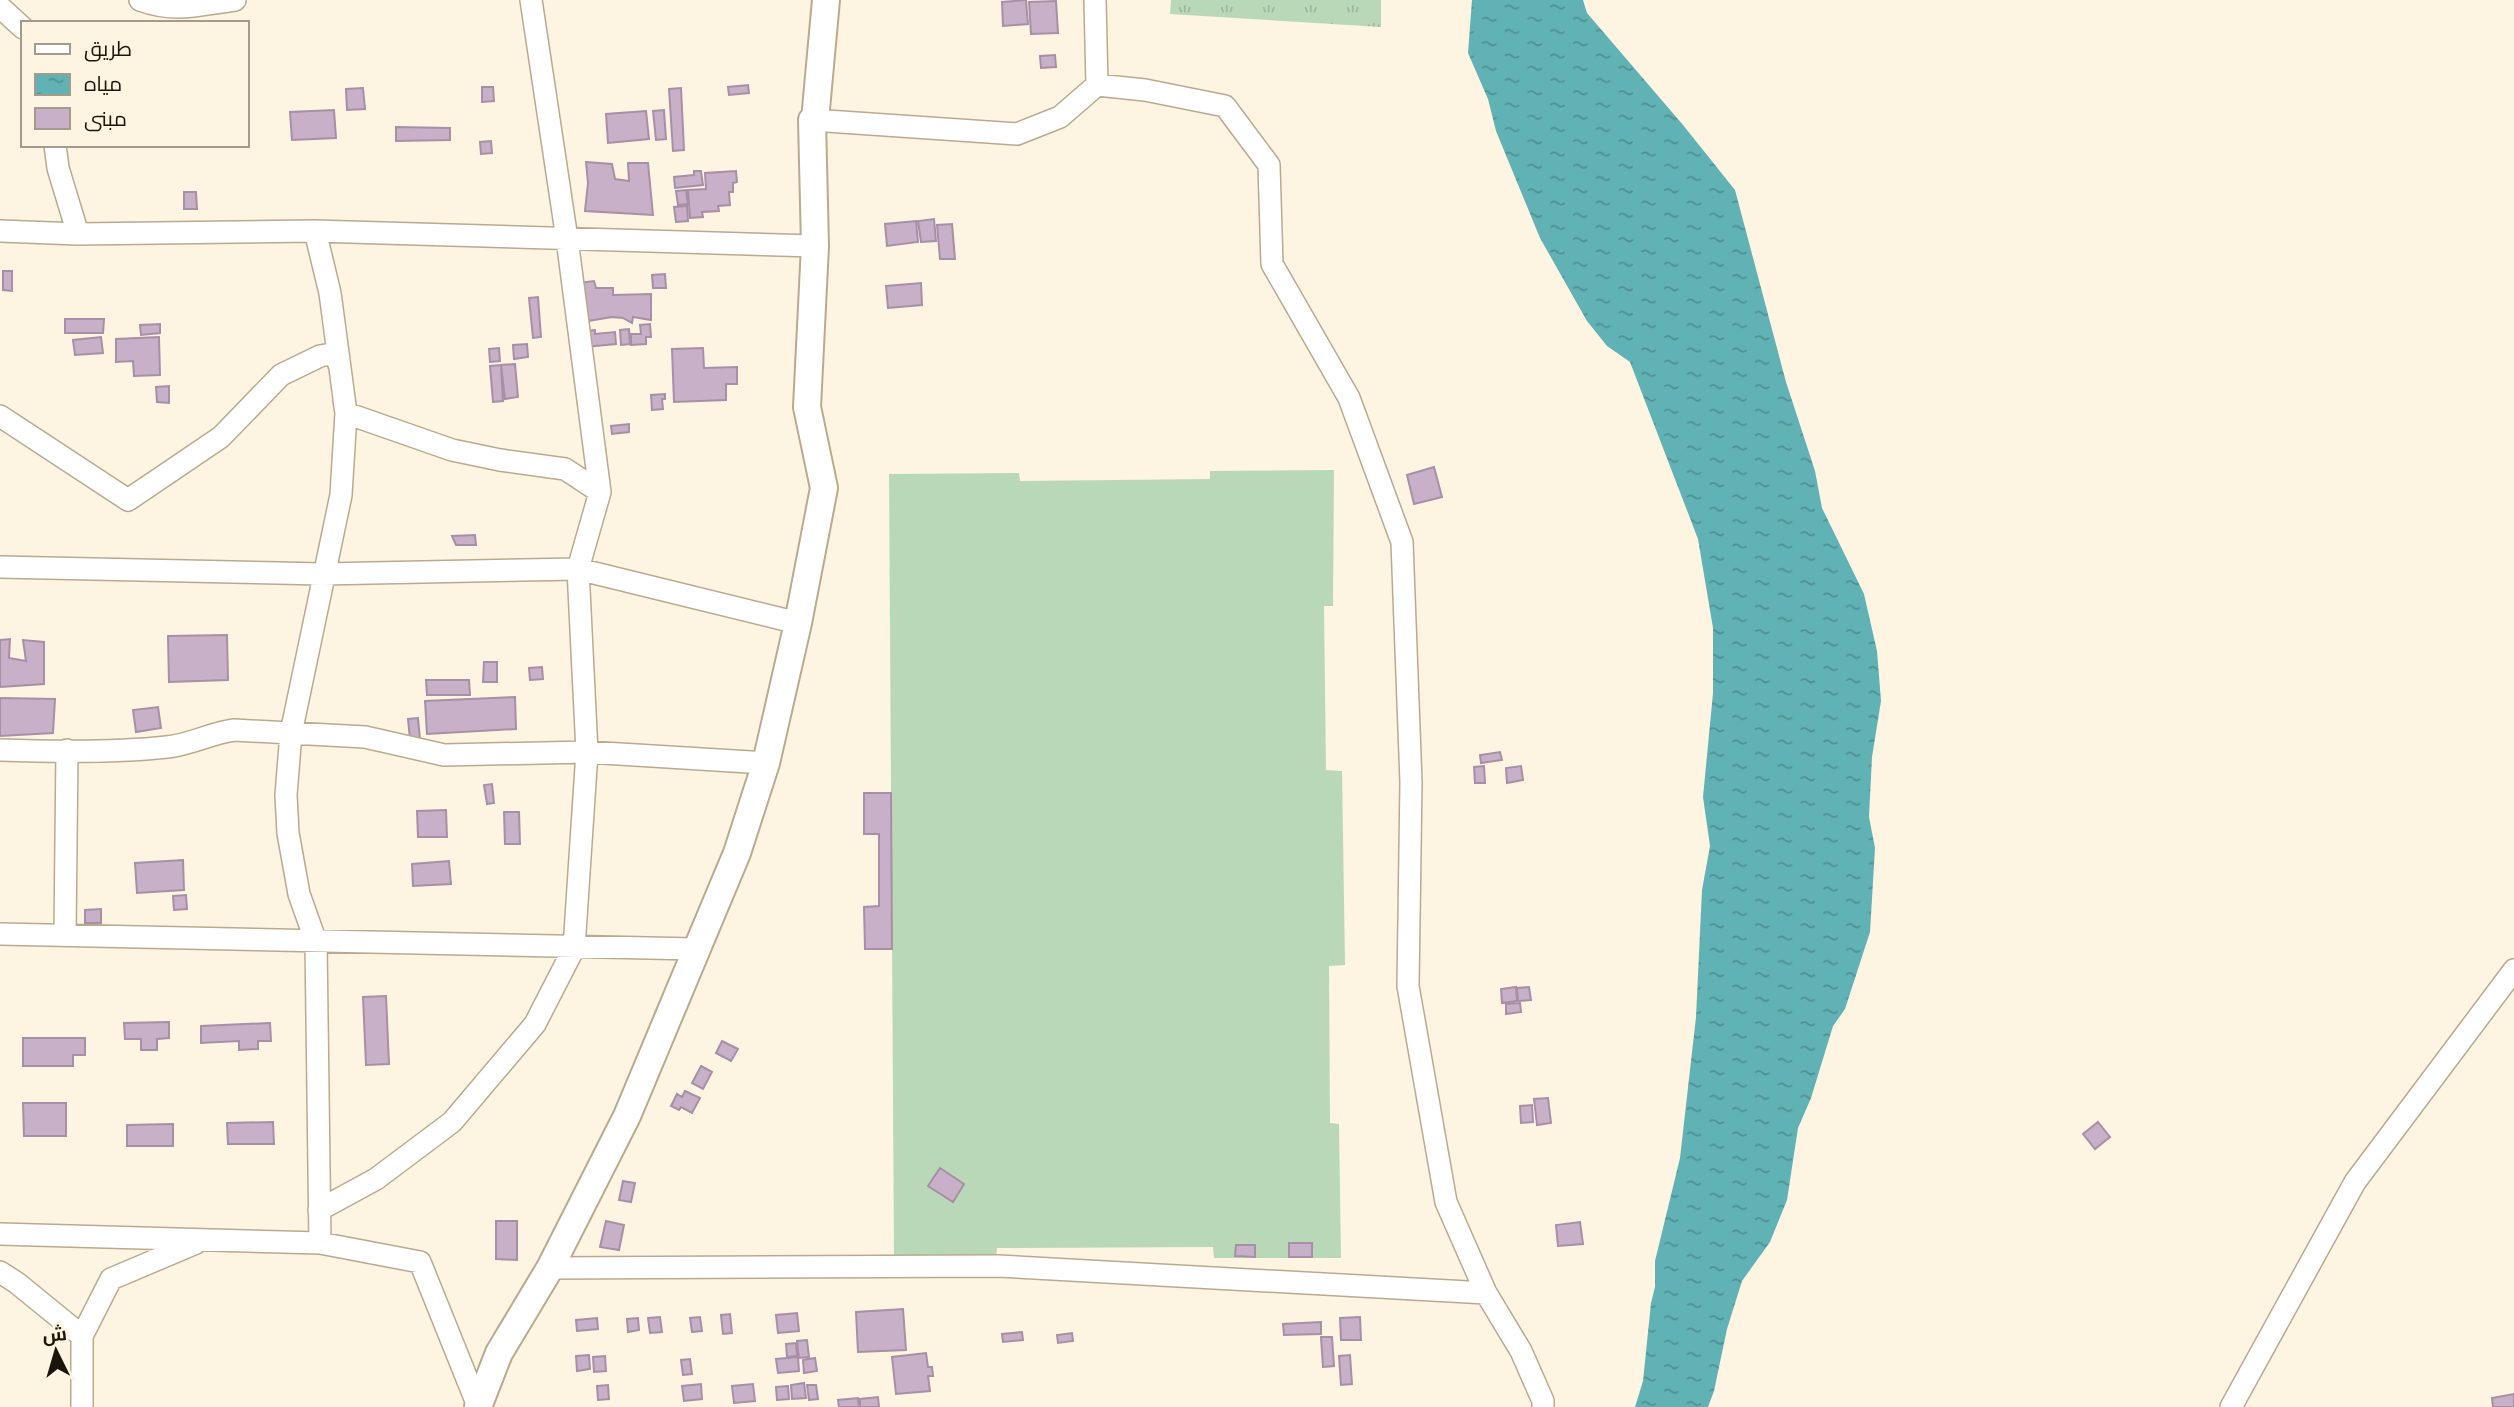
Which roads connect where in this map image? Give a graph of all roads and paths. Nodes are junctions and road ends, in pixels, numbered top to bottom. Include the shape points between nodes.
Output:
1 (140, 0) edge
2 (235, 0) edge
3 (531, 0) edge
4 (826, 0) edge
5 (1094, 0) edge
6 (0, 7) edge
7 (21, 26) edge
8 (1097, 85) junction
9 (812, 120) junction
10 (55, 147) edge
11 (0, 231) edge
12 (315, 231) junction
13 (78, 234) junction
14 (567, 239) junction
15 (815, 246) junction
16 (346, 413) junction
17 (0, 416) edge
18 (600, 492) junction
19 (0, 567) edge
20 (578, 569) junction
21 (322, 574) junction
22 (798, 623) junction
23 (290, 733) junction
24 (0, 750) edge
25 (67, 750) junction
26 (587, 752) junction
27 (766, 763) junction
28 (0, 934) edge
29 (65, 935) junction
30 (316, 942) junction
31 (574, 947) junction
32 (696, 949) junction
33 (2514, 970) edge
34 (319, 1210) junction
35 (0, 1234) edge
36 (203, 1240) junction
37 (320, 1243) junction
38 (550, 1269) junction
39 (0, 1272) edge
40 (1486, 1293) junction
41 (82, 1336) junction
42 (82, 1407) edge
43 (478, 1407) edge
44 (1543, 1407) edge
45 (2231, 1407) edge

1 - 2 street via 160,7 188,8
3 - 14 street
4 - 9 street
5 - 8 street
6 - 7 street
8 - 9 street via 1060,117 1017,134
8 - 40 street via 1225,106 1269,165 1272,264 1349,398 1402,542 1411,782 1408,986 1446,1202
9 - 15 street
10 - 13 street
11 - 13 street
12 - 13 street
12 - 14 street
12 - 16 street via 330,293
14 - 15 street
14 - 18 street
15 - 22 street via 807,407 824,488
16 - 17 street via 337,353 320,356 281,374 221,437 128,500
16 - 18 street via 452,450 565,469
16 - 21 street via 341,495
18 - 20 street
19 - 21 street
20 - 21 street
20 - 22 street
20 - 26 street
21 - 23 street
22 - 27 street
23 - 25 street via 234,730 168,747
23 - 26 street via 365,737 444,755
23 - 30 street via 288,833 299,894
24 - 25 street
25 - 29 street
26 - 27 street
26 - 31 street
27 - 32 street via 737,853
28 - 29 street
29 - 30 street
30 - 31 street
30 - 34 street
31 - 32 street
31 - 34 street via 535,1024 452,1122 376,1179
32 - 38 street via 627,1116
33 - 45 street via 2355,1182
34 - 37 street
35 - 36 street
36 - 37 street
36 - 41 street via 111,1279
37 - 43 street via 420,1262
38 - 40 street via 998,1266
38 - 43 street via 499,1353
39 - 41 street
40 - 44 street via 1521,1351
41 - 42 street

